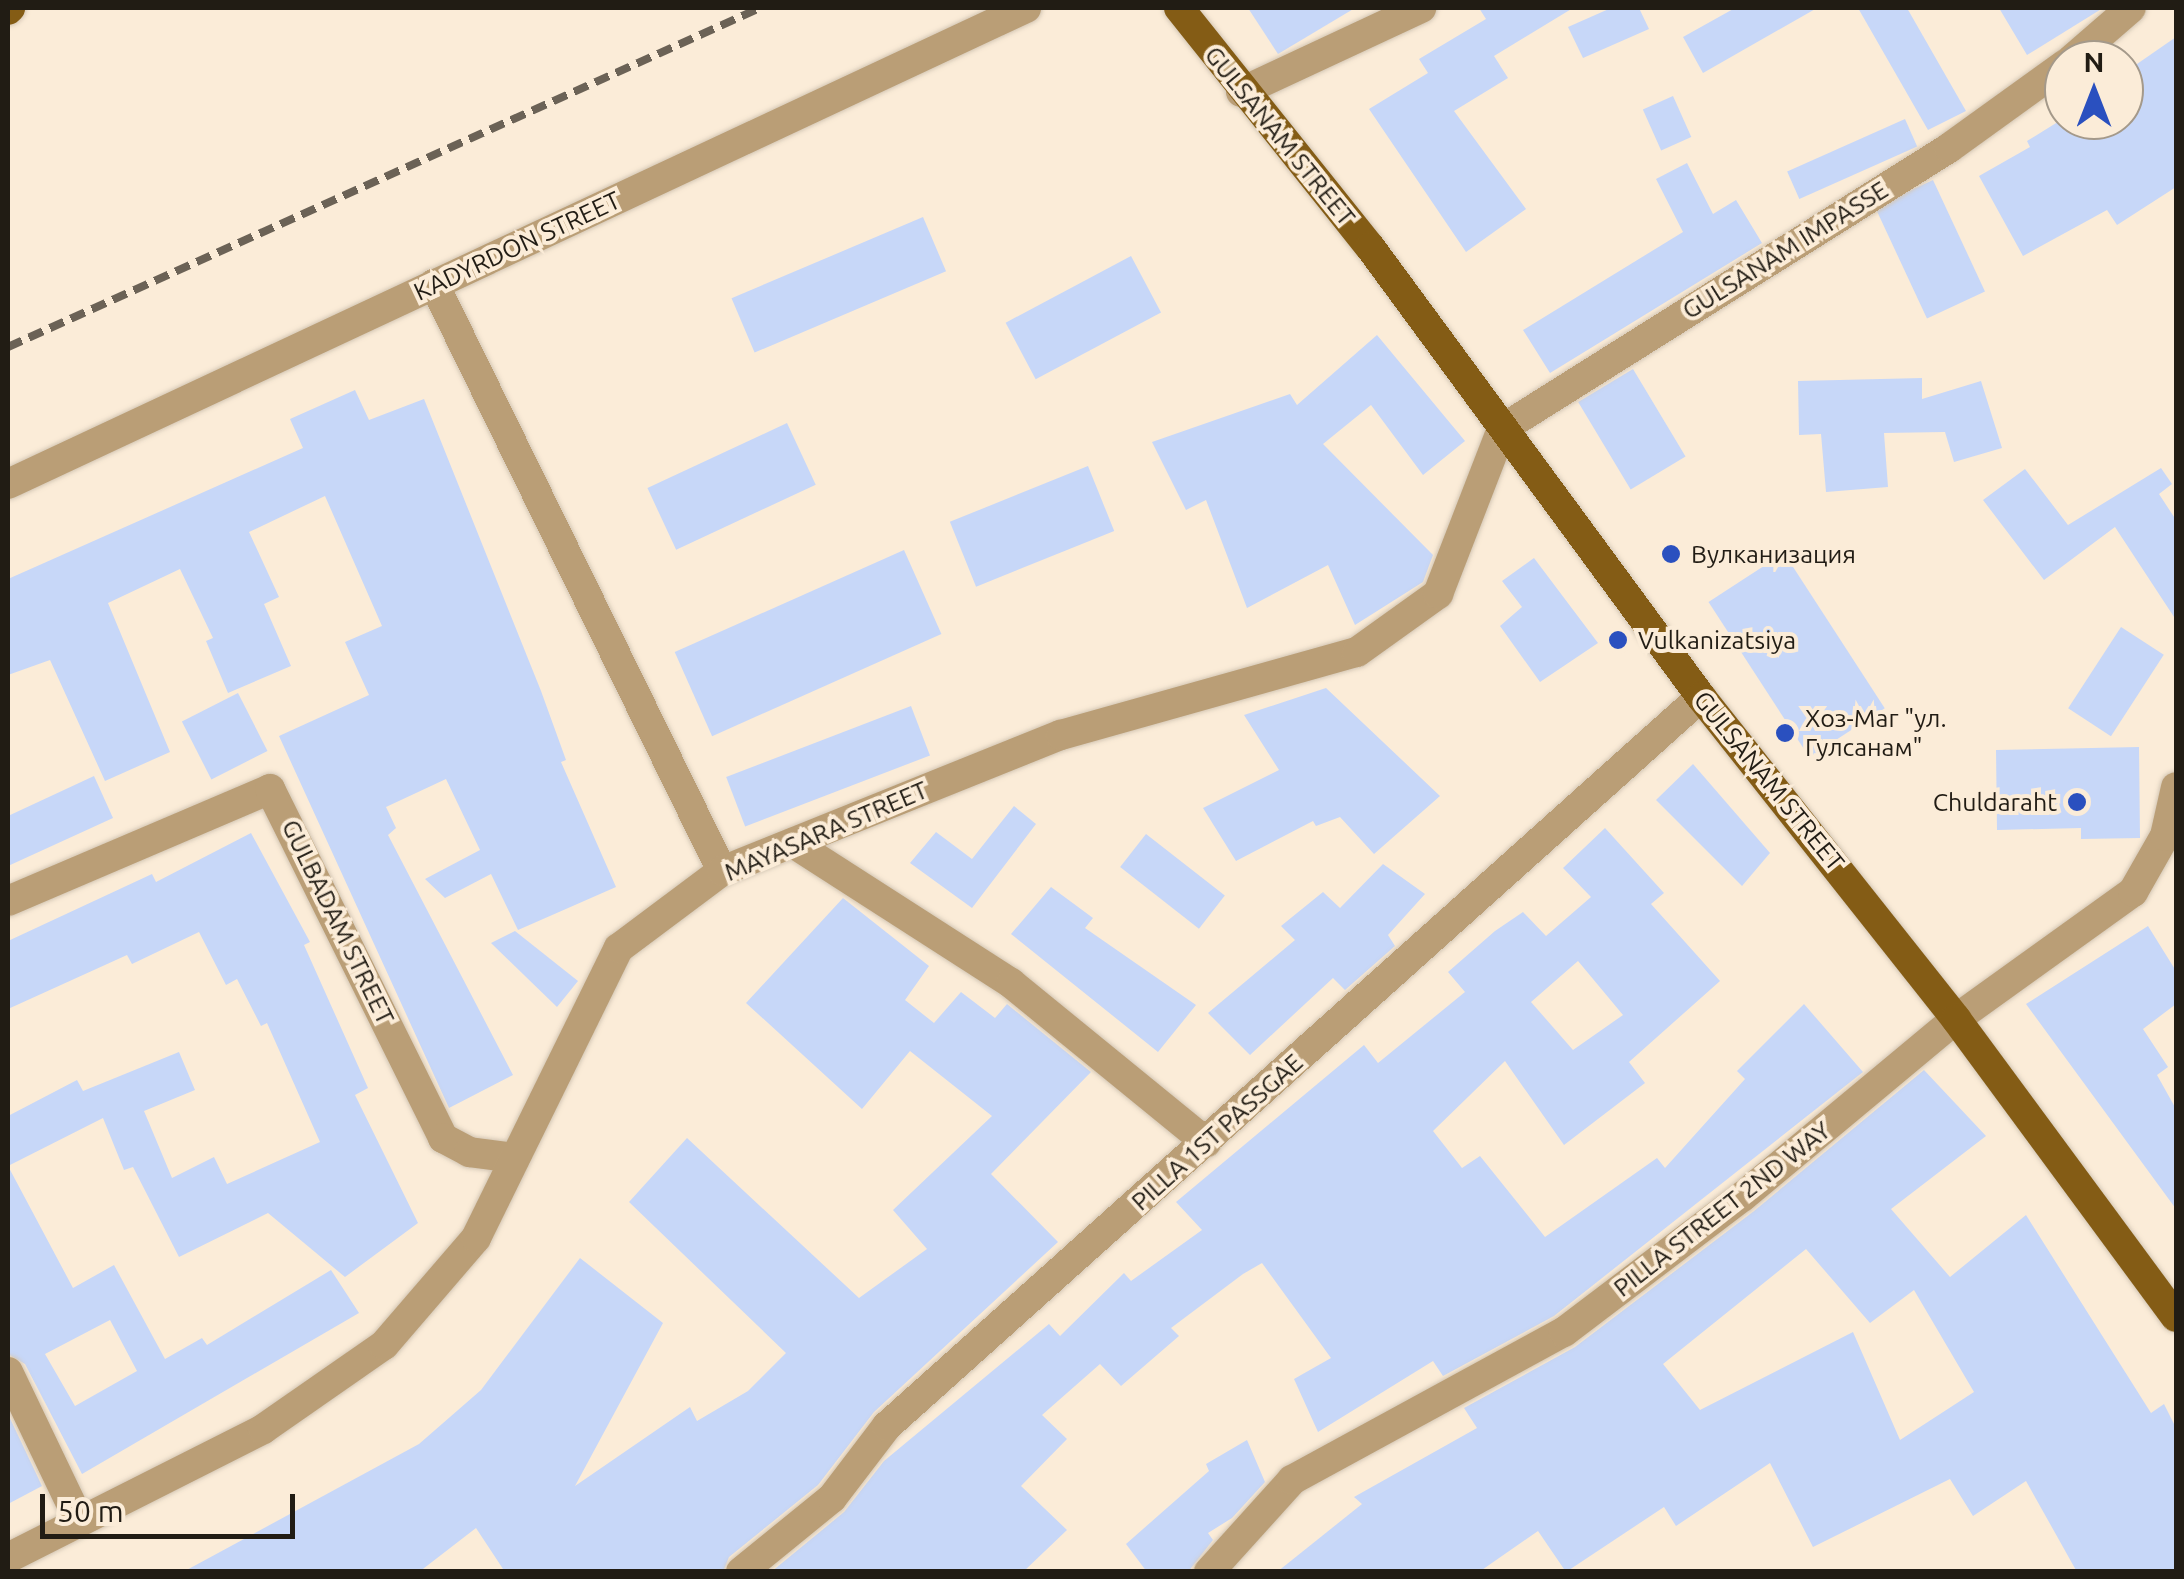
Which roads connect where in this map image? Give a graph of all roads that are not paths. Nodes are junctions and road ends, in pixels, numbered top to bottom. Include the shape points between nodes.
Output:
1 (1026, 8) edge
2 (1179, 8) edge
3 (1421, 8) edge
4 (2131, 8) edge
5 (2099, 40) edge
6 (2044, 79) edge
7 (1242, 92) junction
8 (434, 284) junction
9 (1502, 429) junction
10 (8, 484) edge
11 (1701, 697) junction
12 (2176, 787) edge
13 (793, 843) junction
14 (722, 871) junction
15 (8, 901) edge
16 (1956, 1018) junction
17 (1206, 1142) junction
18 (516, 1158) junction
19 (2176, 1317) edge
20 (8, 1372) edge
21 (78, 1520) junction
22 (8, 1558) edge
23 (740, 1572) edge
24 (1209, 1572) edge

1 - 8 street, KADYRDON STREET
2 - 7 main road, GULSANAM STREET
3 - 7 street
4 - 5 street
6 - 9 street, GULSANAM IMPASSE via 1949,148
7 - 9 main road, GULSANAM STREET via 1370,247
8 - 10 street, KADYRDON STREET
8 - 14 street
9 - 11 main road, GULSANAM STREET
9 - 13 street, MAYASARA STREET via 1438,594 1356,652 1061,735
11 - 16 main road, GULSANAM STREET
11 - 17 street, PILLA 1ST PASSGAE
12 - 16 street, PILLA STREET 2ND WAY via 2166,836 2134,892
13 - 14 street, MAYASARA STREET
13 - 17 street via 1011,983
14 - 18 street, MAYASARA STREET via 620,948
15 - 18 street, GULBADAM STREET via 270,789 443,1138 469,1152
16 - 19 main road, GULSANAM STREET
16 - 24 street, PILLA STREET 2ND WAY via 1742,1197 1564,1332 1292,1480
17 - 23 street, PILLA 1ST PASSGAE via 886,1426 832,1498
18 - 21 street, MAYASARA STREET via 476,1238 384,1345 263,1430
20 - 21 street
21 - 22 street, MAYASARA STREET

